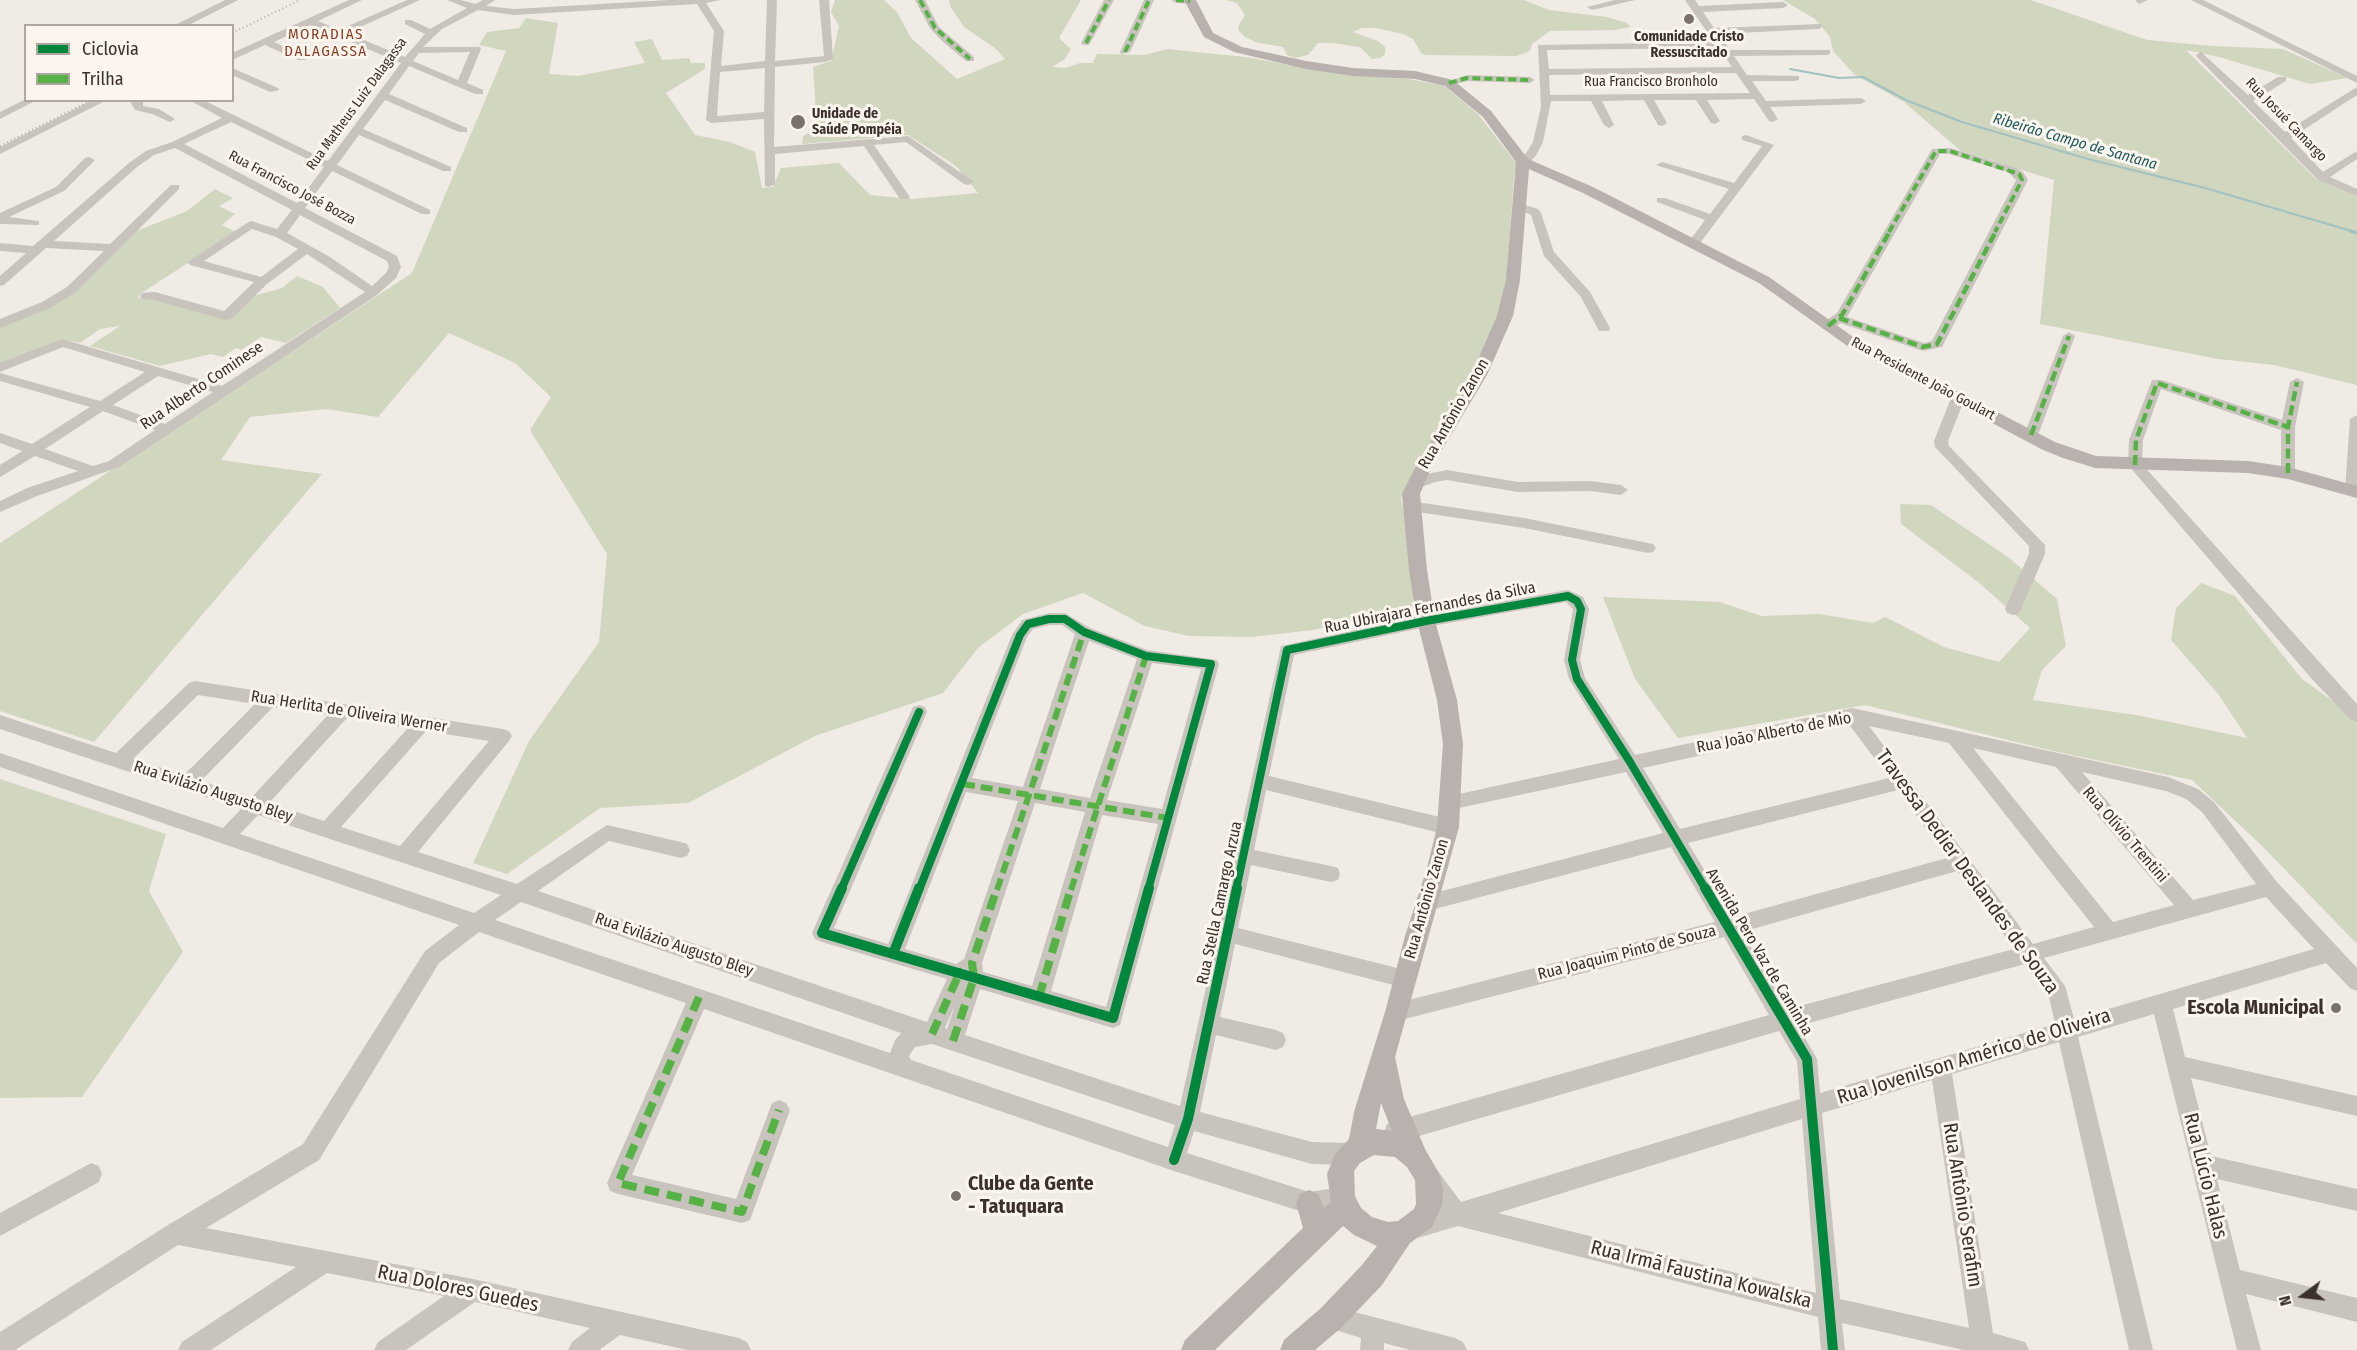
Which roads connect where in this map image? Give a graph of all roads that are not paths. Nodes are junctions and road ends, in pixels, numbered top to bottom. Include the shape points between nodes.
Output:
1 (233, 0) edge
2 (244, 0) edge
3 (357, 0) edge
4 (415, 0) edge
5 (452, 0) edge
6 (490, 0) edge
7 (699, 0) edge
8 (716, 0) edge
9 (772, 0) edge
10 (824, 0) edge
11 (920, 0) edge
12 (1109, 0) edge
13 (1149, 0) edge
14 (1185, 0) edge
15 (1630, 0) edge
16 (2196, 0) edge
17 (625, 3) edge
18 (1694, 4) edge
19 (1783, 5) dead end
20 (1592, 7) dead end
21 (473, 8) junction
22 (220, 9) junction
23 (312, 22) junction
24 (408, 22) dead end
25 (192, 23) edge
26 (1818, 26) dead end
27 (1713, 31) junction
28 (340, 33) junction
29 (431, 33) junction
30 (266, 42) junction
31 (1086, 44) dead end
32 (1726, 49) junction
33 (415, 50) junction
34 (1125, 52) dead end
35 (1826, 52) dead end
36 (2201, 55) dead end
37 (234, 56) edge
38 (302, 58) dead end
39 (970, 59) dead end
40 (405, 62) junction
41 (770, 64) junction
42 (716, 69) junction
43 (234, 72) edge
44 (1543, 72) junction
45 (1742, 74) junction
46 (1795, 78) dead end
47 (2282, 79) dead end
48 (1530, 80) dead end
49 (2357, 80) edge
50 (1449, 83) junction
51 (461, 85) junction
52 (274, 90) dead end
53 (2357, 90) edge
54 (479, 92) dead end
55 (383, 95) junction
56 (24, 97) edge
57 (1700, 97) junction
58 (1546, 98) junction
59 (1595, 98) junction
60 (1648, 98) junction
61 (1760, 100) junction
62 (2247, 100) junction
63 (1861, 101) dead end
64 (28, 102) edge
65 (98, 102) edge
66 (137, 102) edge
67 (198, 102) edge
68 (0, 108) edge
69 (769, 115) junction
70 (0, 116) edge
71 (231, 118) junction
72 (171, 119) dead end
73 (1773, 119) dead end
74 (1715, 121) dead end
75 (1662, 123) dead end
76 (1609, 125) dead end
77 (357, 130) junction
78 (463, 130) dead end
79 (2284, 137) junction
80 (1746, 138) dead end
81 (867, 143) junction
82 (176, 144) junction
83 (2, 148) edge
84 (769, 151) junction
85 (2357, 154) edge
86 (89, 160) dead end
87 (1523, 162) junction
88 (1662, 165) dead end
89 (330, 167) junction
90 (447, 170) dead end
91 (2322, 178) junction
92 (968, 182) dead end
93 (769, 184) dead end
94 (175, 187) dead end
95 (1737, 188) junction
96 (2357, 193) edge
97 (904, 197) dead end
98 (1660, 200) dead end
99 (1518, 206) junction
100 (299, 209) junction
101 (426, 212) dead end
102 (0, 219) edge
103 (1713, 219) junction
104 (35, 223) dead end
105 (279, 234) junction
106 (1693, 244) junction
107 (0, 247) edge
108 (39, 247) junction
109 (114, 248) junction
110 (306, 249) junction
111 (393, 259) joint
112 (263, 281) junction
113 (0, 282) edge
114 (373, 292) junction
115 (146, 296) dead end
116 (1833, 322) junction
117 (0, 324) edge
118 (1604, 328) dead end
119 (2069, 336) dead end
120 (0, 368) edge
121 (156, 371) junction
122 (0, 377) edge
123 (2296, 382) dead end
124 (224, 391) junction
125 (1958, 398) junction
126 (102, 406) junction
127 (2357, 419) edge
128 (2288, 427) junction
129 (166, 429) junction
130 (2031, 435) junction
131 (0, 438) edge
132 (34, 450) junction
133 (2135, 465) junction
134 (0, 472) edge
135 (96, 472) junction
136 (2288, 473) junction
137 (1414, 485) junction
138 (1621, 490) dead end
139 (2355, 491) edge
140 (1410, 506) junction
141 (0, 507) edge
142 (1648, 548) dead end
143 (1577, 601) joint
144 (2013, 609) dead end
145 (1426, 621) junction
146 (1084, 632) junction
147 (1287, 650) joint
148 (1146, 656) junction
149 (269, 700) junction
150 (343, 711) junction
151 (919, 712) dead end
152 (1852, 715) junction
153 (2357, 715) edge
154 (0, 722) edge
155 (423, 723) junction
156 (1953, 736) junction
157 (0, 760) edge
158 (2061, 760) junction
159 (119, 761) junction
160 (1630, 762) junction
161 (1259, 781) junction
162 (1902, 782) junction
163 (187, 784) junction
164 (963, 784) junction
165 (1029, 795) junction
166 (1450, 803) junction
167 (255, 806) junction
168 (1096, 806) junction
169 (1168, 819) junction
170 (1448, 827) junction
171 (327, 830) junction
172 (227, 836) junction
173 (1674, 838) junction
174 (681, 850) dead end
175 (404, 855) junction
176 (1244, 856) junction
177 (1961, 862) junction
178 (1331, 874) dead end
179 (2270, 888) junction
180 (519, 893) junction
181 (1427, 903) junction
182 (2190, 910) junction
183 (477, 922) junction
184 (1728, 927) junction
185 (2109, 932) junction
186 (1228, 934) junction
187 (2329, 953) junction
188 (893, 954) junction
189 (2029, 954) junction
190 (968, 971) junction
191 (1405, 979) junction
192 (2357, 982) edge
193 (699, 997) junction
194 (1039, 997) junction
195 (2161, 1002) junction
196 (1397, 1012) junction
197 (1784, 1020) junction
198 (1208, 1024) junction
199 (2067, 1030) junction
200 (932, 1034) junction
201 (1276, 1040) dead end
202 (953, 1041) junction
203 (1384, 1053) junction
204 (2177, 1065) junction
205 (903, 1067) junction
206 (1940, 1067) junction
207 (1811, 1106) junction
208 (2357, 1106) edge
209 (778, 1110) dead end
210 (1188, 1119) junction
211 (1404, 1128) junction
212 (1362, 1147) junction
213 (1174, 1160) junction
214 (2202, 1165) junction
215 (1422, 1166) junction
216 (91, 1174) dead end
217 (2357, 1200) edge
218 (1343, 1202) junction
219 (1309, 1203) junction
220 (1456, 1214) junction
221 (0, 1225) edge
222 (1317, 1231) junction
223 (1406, 1231) junction
224 (176, 1233) junction
225 (324, 1262) junction
226 (2231, 1279) junction
227 (473, 1290) junction
228 (1829, 1308) junction
229 (2357, 1310) edge
230 (1330, 1318) junction
231 (615, 1323) junction
232 (1373, 1339) edge
233 (1983, 1342) junction
234 (1411, 1344) edge
235 (0, 1346) edge
236 (189, 1350) edge
237 (386, 1350) edge
238 (580, 1350) edge
239 (739, 1350) edge
240 (1195, 1350) edge
241 (1294, 1350) edge
242 (1455, 1350) edge
243 (1833, 1350) edge
244 (2017, 1350) edge
245 (2141, 1350) edge
246 (2249, 1350) edge

1 - 22 street
2 - 22 street
3 - 23 street
4 - 28 street
5 - 21 street
6 - 21 street, Rua Matheus Luiz Dalagassa
7 - 8 street
7 - 17 street
7 - 42 street via 718,31
9 - 41 street
10 - 41 street via 829,57
11 - 39 street via 935,28
12 - 31 street
13 - 34 street
14 - 50 main road via 1208,35 1238,50 1306,65 1415,75
15 - 20 street
16 - 49 street
17 - 21 street via 514,12
18 - 19 street
18 - 27 street
21 - 29 street, Rua Matheus Luiz Dalagassa
22 - 25 street
23 - 28 street
23 - 30 street
24 - 29 street
26 - 27 street
27 - 32 street
28 - 40 street
29 - 33 street, Rua Matheus Luiz Dalagassa
30 - 37 street
30 - 38 street
32 - 35 street
32 - 44 street via 1542,47
32 - 45 street
33 - 40 street, Rua Matheus Luiz Dalagassa
33 - 51 street via 476,49
36 - 62 street, Rua Josué Camargo
40 - 51 street
40 - 55 street, Rua Matheus Luiz Dalagassa
41 - 42 street
41 - 69 street
42 - 69 street via 711,120
43 - 52 street
44 - 45 street
44 - 58 street
45 - 46 street
45 - 61 street
47 - 62 street
48 - 50 street via 1467,78
50 - 87 main road via 1487,114
51 - 54 street
53 - 79 street
55 - 77 street, Rua Matheus Luiz Dalagassa
55 - 78 street
56 - 68 street
57 - 60 street, Rua Francisco Bronholo
57 - 61 street, Rua Francisco Bronholo
57 - 74 street
58 - 59 street, Rua Francisco Bronholo
58 - 87 street via 1538,142
59 - 60 street, Rua Francisco Bronholo
59 - 76 street
60 - 75 street
61 - 63 street, Rua Francisco Bronholo
61 - 73 street
62 - 79 street, Rua Josué Camargo
64 - 70 street
65 - 83 street
66 - 72 street via 139,108
67 - 71 street
69 - 84 street
71 - 82 street
71 - 89 street
77 - 89 street, Rua Matheus Luiz Dalagassa
77 - 90 street
79 - 91 street, Rua Josué Camargo
80 - 95 street via 1769,145
81 - 84 street
81 - 92 street via 908,139
81 - 97 street
82 - 100 street, Rua Francisco José Bozza
82 - 108 street via 150,153 134,165
84 - 93 street
85 - 91 street
86 - 102 street via 60,189
87 - 99 main road, Rua Antônio Zanon
87 - 106 main road, Rua Presidente João Goulart via 1588,190
88 - 95 street
89 - 100 street, Rua Matheus Luiz Dalagassa
89 - 101 street
91 - 96 street, Rua Josué Camargo
94 - 109 street
95 - 103 street
98 - 103 street
99 - 118 street via 1537,215 1548,253 1586,295
99 - 137 main road, Rua Antônio Zanon via 1513,280 1505,316 1479,375
100 - 105 street, Rua Matheus Luiz Dalagassa
100 - 111 street, Rua Francisco José Bozza
102 - 104 street
103 - 106 street
105 - 110 street
105 - 112 street via 251,225 194,262
106 - 116 main road, Rua Presidente João Goulart via 1764,280
107 - 108 street
108 - 109 street
108 - 113 street
109 - 117 street via 60,298
110 - 112 street
110 - 114 street
111 - 114 street, Rua Alberto Cominese via 392,275
112 - 115 street via 226,316
114 - 124 street, Rua Alberto Cominese
116 - 116 street via 1936,152 1950,151 2019,174 2022,180 1937,344 1923,347
116 - 125 main road, Rua Presidente João Goulart via 1890,364
119 - 130 street
120 - 121 street via 62,343
121 - 124 street
121 - 126 street
122 - 126 street
123 - 128 street
124 - 129 street, Rua Alberto Cominese
125 - 130 main road, Rua Presidente João Goulart
125 - 144 street via 1942,447 2037,545 2037,554
126 - 129 street
126 - 132 street
127 - 139 street
128 - 133 street via 2157,383 2136,440
128 - 136 street
129 - 135 street, Rua Alberto Cominese
130 - 133 main road, Rua Presidente João Goulart via 2095,462
131 - 132 street
132 - 134 street
132 - 135 street
133 - 136 main road, Rua Presidente João Goulart via 2248,467
133 - 153 street
135 - 141 street, Rua Alberto Cominese via 64,480
136 - 139 main road, Rua Presidente João Goulart
137 - 138 street via 1447,475 1518,487 1590,486
137 - 140 main road, Rua Antônio Zanon
140 - 142 street via 1524,523
140 - 145 main road, Rua Antônio Zanon
143 - 145 street, Rua Ubirajara Fernandes da Silva via 1568,596
143 - 160 street, Avenida Pero Vaz de Caminha via 1581,609 1572,660 1577,679
145 - 147 street, Rua Ubirajara Fernandes da Silva
145 - 166 main road, Rua Antônio Zanon via 1447,700 1453,744
146 - 148 street
146 - 164 street via 1065,619 1028,624 1020,635
146 - 165 street
147 - 161 street, Rua Stella Camargo Arzua
148 - 168 street
148 - 169 street via 1211,664
149 - 150 street, Rua Herlita de Oliveira Werner
149 - 159 street, Rua Herlita de Oliveira Werner via 195,688
149 - 163 street
150 - 155 street, Rua Herlita de Oliveira Werner
150 - 167 street
151 - 188 street via 822,933
152 - 156 street, Rua João Alberto de Mio
152 - 160 street, Rua João Alberto de Mio
152 - 162 street, Travessa Dedier Deslandes de Souza
154 - 159 street, Rua Evilázio Augusto Bley
155 - 171 street
155 - 175 street, Rua Herlita de Oliveira Werner via 503,736
156 - 158 street, Rua João Alberto de Mio
156 - 185 street
157 - 172 street
158 - 179 street, Rua João Alberto de Mio via 2168,784 2192,794 2208,807
158 - 182 street, Rua Olívio Trentini
159 - 163 street, Rua Evilázio Augusto Bley
160 - 166 street, Rua João Alberto de Mio
160 - 173 street, Avenida Pero Vaz de Caminha
161 - 170 street
161 - 176 street, Rua Stella Camargo Arzua
162 - 173 street
162 - 177 street, Travessa Dedier Deslandes de Souza
163 - 167 street, Rua Evilázio Augusto Bley
164 - 165 street
164 - 188 street
165 - 168 street
165 - 190 street
166 - 170 main road, Rua Antônio Zanon
167 - 171 street, Rua Evilázio Augusto Bley
167 - 172 street
168 - 169 street
168 - 194 street
169 - 194 street via 1113,1018
170 - 181 main road, Rua Antônio Zanon
171 - 175 street, Rua Evilázio Augusto Bley
172 - 183 street
173 - 181 street
173 - 184 street, Avenida Pero Vaz de Caminha
174 - 180 street via 608,833
175 - 180 street, Rua Evilázio Augusto Bley
176 - 178 street
176 - 186 street, Rua Stella Camargo Arzua
177 - 184 street, Rua Joaquim Pinto de Souza
177 - 189 street, Travessa Dedier Deslandes de Souza
179 - 182 street
179 - 187 street, Rua João Alberto de Mio
180 - 183 street
180 - 200 street, Rua Evilázio Augusto Bley
181 - 191 main road, Rua Antônio Zanon
182 - 185 street
183 - 193 street
183 - 224 street via 432,957 311,1152
184 - 196 street, Rua Joaquim Pinto de Souza
184 - 197 street, Avenida Pero Vaz de Caminha
185 - 189 street
186 - 191 street
186 - 198 street, Rua Stella Camargo Arzua
187 - 192 street, Rua João Alberto de Mio
187 - 195 street, Rua Jovenilson Américo de Oliveira
188 - 190 street
189 - 197 street
189 - 199 street, Travessa Dedier Deslandes de Souza via 2058,993
190 - 194 street
190 - 200 street
190 - 202 street
191 - 196 main road, Rua Antônio Zanon
193 - 205 street
193 - 209 street via 618,1183 742,1212
195 - 199 street, Rua Jovenilson Américo de Oliveira
195 - 204 street, Rua Lúcio Halas
196 - 203 main road, Rua Antônio Zanon
197 - 207 street, Avenida Pero Vaz de Caminha via 1806,1059
197 - 211 street
198 - 201 street
198 - 210 street, Rua Stella Camargo Arzua
199 - 206 street, Rua Jovenilson Américo de Oliveira
199 - 245 street, Travessa Dedier Deslandes de Souza
200 - 202 street, Rua Evilázio Augusto Bley
200 - 205 street via 909,1039 899,1056
202 - 210 street, Rua Evilázio Augusto Bley
203 - 211 main road, Rua Antônio Zanon via 1392,1099
203 - 212 main road, Rua Antônio Zanon via 1366,1112
204 - 208 street
204 - 214 street, Rua Lúcio Halas
205 - 213 street
206 - 207 street, Rua Jovenilson Américo de Oliveira
206 - 233 street, Rua Antônio Serafim
207 - 220 street, Rua Jovenilson Américo de Oliveira
207 - 228 street, Avenida Pero Vaz de Caminha
210 - 212 street, Rua Evilázio Augusto Bley via 1312,1153
210 - 213 street, Rua Stella Camargo Arzua
211 - 212 street
211 - 215 main road, Rua Antônio Zanon
212 - 215 main road via 1389,1142 1404,1148
212 - 218 main road via 1340,1174
213 - 219 street
214 - 217 street
214 - 226 street, Rua Lúcio Halas
215 - 220 street
215 - 223 main road via 1430,1190 1429,1205 1423,1218
216 - 221 street
218 - 219 street
218 - 222 main road
218 - 223 main road via 1352,1217 1375,1233
219 - 222 main road
220 - 223 street, Rua Jovenilson Américo de Oliveira
220 - 228 street, Rua Irmã Faustina Kowalska
222 - 240 main road
223 - 230 main road via 1372,1275
224 - 225 street, Rua Dolores Guedes
224 - 235 street
225 - 227 street, Rua Dolores Guedes
225 - 236 street
226 - 229 street
226 - 246 street, Rua Lúcio Halas
227 - 231 street, Rua Dolores Guedes
227 - 237 street
228 - 233 street, Rua Irmã Faustina Kowalska
228 - 243 street, Avenida Pero Vaz de Caminha
230 - 232 street
230 - 241 main road
231 - 238 street
231 - 239 street, Rua Dolores Guedes
232 - 234 street
233 - 244 street, Rua Irmã Faustina Kowalska
234 - 242 street

